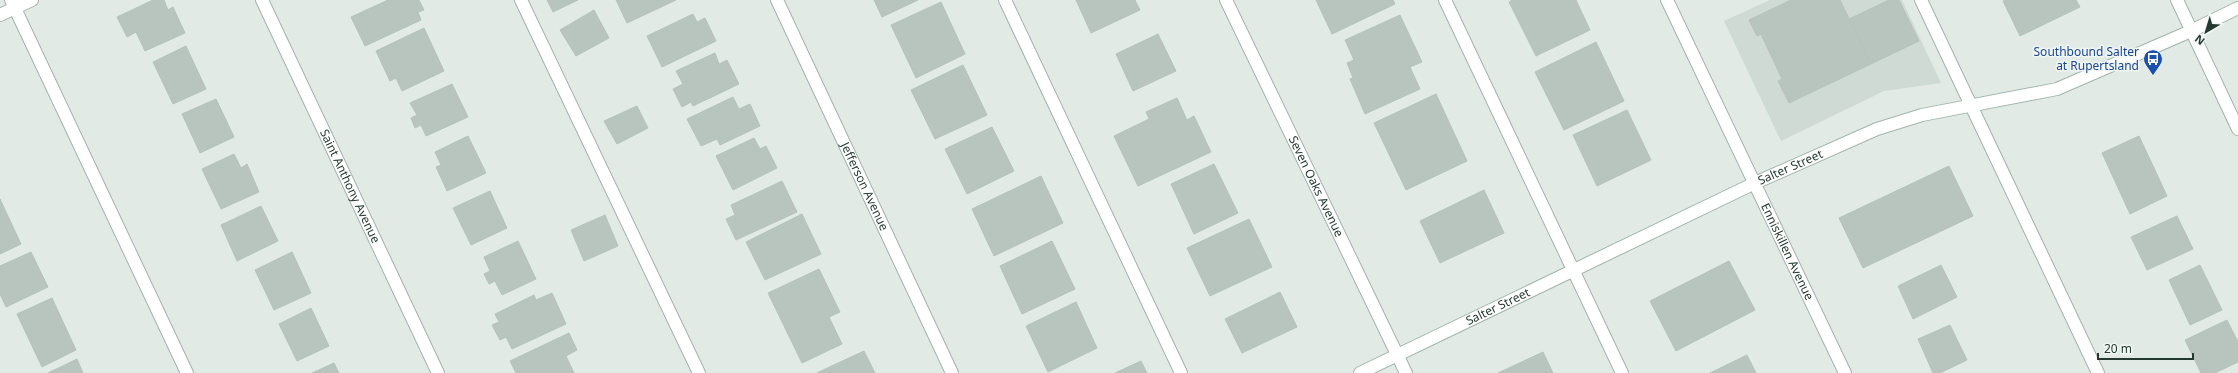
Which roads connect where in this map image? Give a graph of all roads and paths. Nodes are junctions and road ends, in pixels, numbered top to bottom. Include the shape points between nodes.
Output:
1 (32, 0) edge
2 (262, 0) edge
3 (521, 0) edge
4 (777, 0) edge
5 (1005, 0) edge
6 (1226, 0) edge
7 (1445, 0) edge
8 (1667, 0) edge
9 (1921, 0) edge
10 (2177, 0) edge
11 (12, 4) edge
12 (2238, 8) edge
13 (0, 15) edge
14 (2191, 31) junction
15 (1972, 106) junction
16 (2238, 129) edge
17 (1755, 183) junction
18 (1574, 271) junction
19 (1398, 355) junction
20 (187, 373) edge
21 (438, 373) edge
22 (699, 373) edge
23 (952, 373) edge
24 (1181, 373) edge
25 (1360, 373) edge
26 (1406, 373) edge
27 (1622, 373) edge
28 (1845, 373) edge
29 (2098, 373) edge

1 - 11 street
2 - 21 street, Saint Anthony Avenue
3 - 22 street
4 - 23 street, Jefferson Avenue
5 - 24 street
6 - 19 street, Seven Oaks Avenue
7 - 18 street
8 - 17 street, Enniskillen Avenue
9 - 15 street
10 - 14 street
11 - 13 street
11 - 20 street
12 - 14 street, Salter Street
14 - 15 street, Salter Street via 2057,89
14 - 16 street
15 - 17 street, Salter Street via 1922,115 1877,129
15 - 29 street
17 - 18 street, Salter Street
17 - 28 street, Enniskillen Avenue
18 - 19 street, Salter Street
18 - 27 street
19 - 25 street, Salter Street
19 - 26 street, Seven Oaks Avenue

